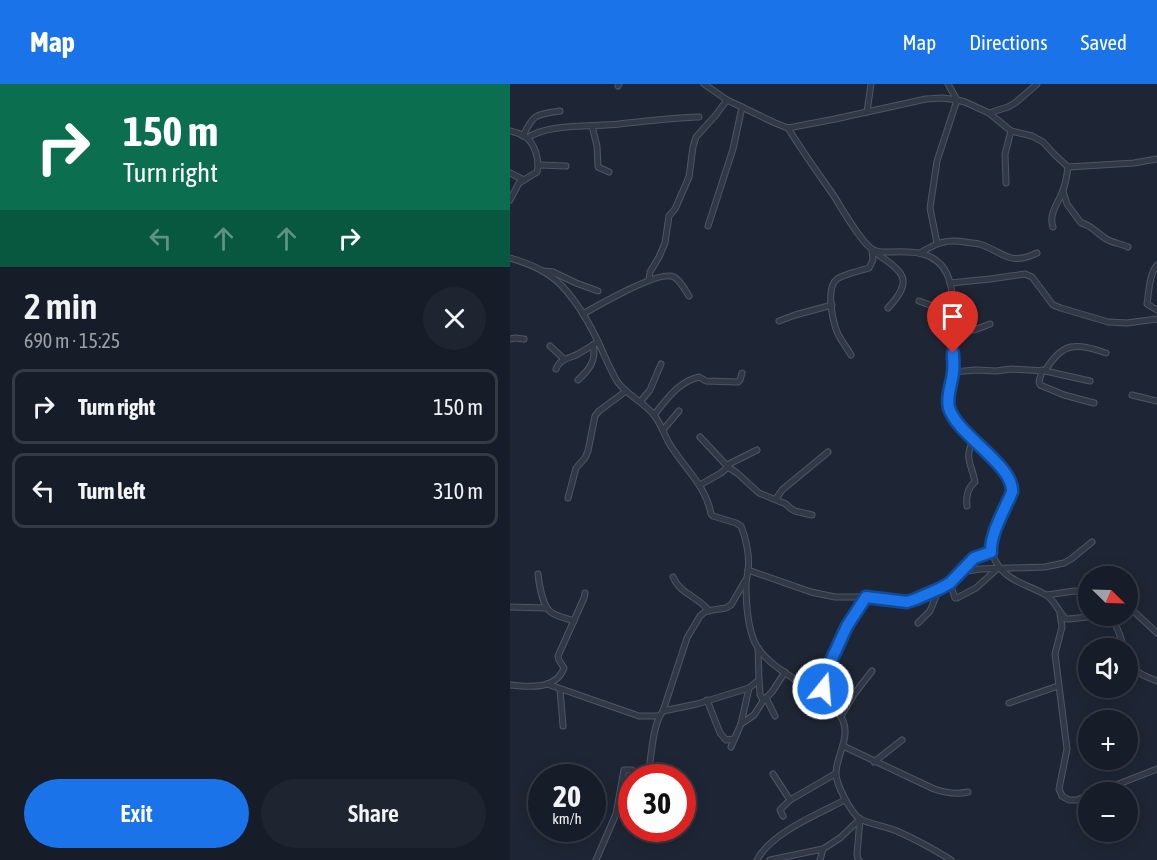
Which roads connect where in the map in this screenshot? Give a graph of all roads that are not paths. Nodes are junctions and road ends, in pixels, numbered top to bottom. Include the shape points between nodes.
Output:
1 (871, 84) edge
2 (948, 84) edge
3 (1037, 84) edge
4 (706, 85) edge
5 (727, 100) junction
6 (957, 100) junction
7 (742, 107) junction
8 (560, 111) dead end
9 (867, 112) junction
10 (988, 113) junction
11 (699, 117) dead end
12 (592, 126) junction
13 (788, 128) junction
14 (1011, 130) junction
15 (510, 131) edge
16 (525, 137) junction
17 (1157, 159) edge
18 (539, 165) junction
19 (566, 166) dead end
20 (1068, 167) junction
21 (609, 172) dead end
22 (510, 173) edge
23 (524, 180) junction
24 (1006, 183) dead end
25 (1063, 190) junction
26 (510, 200) edge
27 (708, 226) dead end
28 (1053, 227) dead end
29 (937, 243) junction
30 (1128, 247) dead end
31 (872, 250) junction
32 (920, 253) junction
33 (1037, 253) dead end
34 (510, 258) edge
35 (1157, 266) edge
36 (542, 271) junction
37 (649, 280) junction
38 (950, 283) junction
39 (598, 291) dead end
40 (689, 296) dead end
41 (919, 301) dead end
42 (832, 305) junction
43 (888, 308) dead end
44 (1157, 310) edge
45 (583, 314) junction
46 (1157, 319) edge
47 (779, 321) dead end
48 (990, 324) dead end
49 (952, 325) junction
50 (953, 334) junction
51 (510, 339) edge
52 (524, 339) dead end
53 (596, 343) junction
54 (550, 346) dead end
55 (1106, 353) dead end
56 (851, 355) dead end
57 (564, 359) junction
58 (661, 364) dead end
59 (556, 369) dead end
60 (1044, 370) junction
61 (953, 372) junction
62 (742, 373) dead end
63 (578, 380) dead end
64 (1090, 381) dead end
65 (626, 391) junction
66 (1132, 394) dead end
67 (1157, 400) edge
68 (641, 401) junction
69 (1094, 403) dead end
70 (679, 411) dead end
71 (654, 415) junction
72 (663, 430) junction
73 (700, 437) dead end
74 (974, 440) junction
75 (757, 450) dead end
76 (828, 452) dead end
77 (728, 466) junction
78 (700, 485) junction
79 (568, 498) dead end
80 (776, 499) junction
81 (967, 506) dead end
82 (812, 514) dead end
83 (1092, 542) dead end
84 (991, 552) junction
85 (998, 568) junction
86 (748, 570) junction
87 (961, 572) junction
88 (538, 574) dead end
89 (673, 577) dead end
90 (746, 580) junction
91 (950, 583) junction
92 (939, 589) junction
93 (1078, 591) edge
94 (585, 592) dead end
95 (1047, 595) junction
96 (866, 597) junction
97 (510, 607) edge
98 (547, 608) junction
99 (709, 610) junction
100 (1060, 614) junction
101 (1138, 615) edge
102 (574, 621) junction
103 (918, 623) dead end
104 (1157, 633) edge
105 (1120, 638) edge
106 (758, 648) junction
107 (872, 671) dead end
108 (785, 672) junction
109 (1138, 672) edge
110 (759, 680) junction
111 (1157, 681) edge
112 (547, 684) junction
113 (510, 685) edge
114 (1058, 686) junction
115 (748, 688) junction
116 (560, 689) junction
117 (707, 700) junction
118 (764, 700) junction
119 (1009, 703) dead end
120 (830, 705) junction
121 (661, 714) junction
122 (775, 716) dead end
123 (841, 716) junction
124 (741, 724) junction
125 (562, 726) dead end
126 (734, 738) junction
127 (902, 740) dead end
128 (843, 746) junction
129 (731, 747) dead end
130 (650, 762) dead end
131 (874, 762) junction
132 (1157, 769) edge
133 (772, 774) dead end
134 (835, 774) junction
135 (1124, 782) edge
136 (968, 792) dead end
137 (790, 800) junction
138 (845, 800) junction
139 (1078, 800) edge
140 (618, 803) edge
141 (783, 816) dead end
142 (860, 819) junction
143 (823, 849) junction
144 (596, 860) edge
145 (758, 860) edge
146 (770, 860) edge
147 (820, 860) edge
148 (860, 860) edge
149 (951, 860) edge

1 - 9 street
2 - 6 street
3 - 10 street via 1015,103
4 - 5 street
5 - 7 street
5 - 37 street via 696,137 689,177 669,216 665,243
6 - 9 street via 926,99
6 - 10 street
6 - 29 street via 937,161 930,208
7 - 13 street
7 - 27 street
8 - 16 street via 539,114 531,120
9 - 13 street
10 - 14 street
11 - 12 street
12 - 16 street via 539,131
12 - 21 street via 598,168
13 - 31 street
14 - 20 street via 1043,142
14 - 24 street via 1005,154
15 - 16 street
16 - 18 street
17 - 20 street
18 - 19 street
18 - 23 street via 537,172
20 - 25 street
22 - 23 street
23 - 26 street
25 - 28 street via 1053,214
25 - 30 street via 1067,204 1081,223
29 - 32 street
29 - 33 street via 951,240 979,244 1013,259
31 - 32 street
31 - 42 street via 869,268 841,276 833,283
31 - 43 street via 901,272 900,295
32 - 38 street via 939,261
34 - 36 street
35 - 44 street via 1147,304
36 - 39 street
36 - 45 street via 560,284
37 - 40 street via 673,276
37 - 45 street
38 - 46 street via 1025,274 1061,309 1108,322
38 - 49 street
41 - 49 street via 934,307
42 - 47 street
42 - 56 street via 838,333
45 - 53 street
48 - 50 street
49 - 50 street
50 - 61 street
51 - 52 street
53 - 57 street
53 - 63 street via 592,364
53 - 65 street
54 - 57 street
55 - 60 street via 1075,345 1053,358
57 - 59 street
58 - 68 street
60 - 61 street
60 - 64 street
60 - 69 street via 1040,385
61 - 74 street via 949,408
62 - 71 street via 738,382 693,378 675,389
65 - 68 street
65 - 79 street via 595,416 588,451 576,468
66 - 67 street
68 - 71 street
70 - 72 street
71 - 72 street
72 - 78 street
73 - 77 street
74 - 81 street via 968,456 975,482 970,486
74 - 84 street via 999,466 1012,487 990,544
75 - 77 street
76 - 80 street
77 - 78 street
77 - 80 street via 759,493
78 - 86 street via 713,516 741,526
80 - 82 street via 795,511
83 - 85 street via 1064,563
84 - 85 street
84 - 87 street via 974,558
85 - 87 street
85 - 91 street via 976,588 957,598
85 - 95 street via 1015,581
86 - 90 street
86 - 96 street via 835,597
87 - 91 street
88 - 98 street
89 - 99 street via 681,590
90 - 99 street via 731,605
90 - 106 street via 749,622
91 - 92 street
92 - 96 street via 907,602
92 - 103 street via 930,611
93 - 95 street
94 - 102 street
95 - 100 street
96 - 120 street via 847,626 824,676 823,689
97 - 98 street
98 - 102 street
99 - 121 street via 700,616 687,638
100 - 105 street via 1066,619 1111,619
100 - 114 street via 1062,627 1055,654
101 - 104 street
102 - 112 street via 558,656 564,671
106 - 108 street
106 - 110 street
107 - 123 street
108 - 118 street
108 - 120 street
109 - 111 street
110 - 115 street
110 - 118 street
112 - 113 street
112 - 116 street
114 - 119 street
114 - 139 street via 1067,749 1059,789 1069,800
115 - 117 street
115 - 124 street
116 - 121 street via 639,716
116 - 125 street
117 - 121 street
117 - 126 street via 720,733 726,740
118 - 122 street
118 - 124 street via 754,715
120 - 123 street
121 - 130 street
123 - 128 street via 845,729
124 - 126 street
126 - 129 street
127 - 131 street
128 - 131 street
128 - 134 street
131 - 136 street via 934,789
132 - 135 street
133 - 137 street
134 - 137 street
134 - 138 street
137 - 141 street via 780,810
138 - 142 street
138 - 145 street via 798,823 762,850
140 - 144 street
142 - 143 street
142 - 148 street
142 - 149 street via 898,831
143 - 146 street
143 - 147 street

